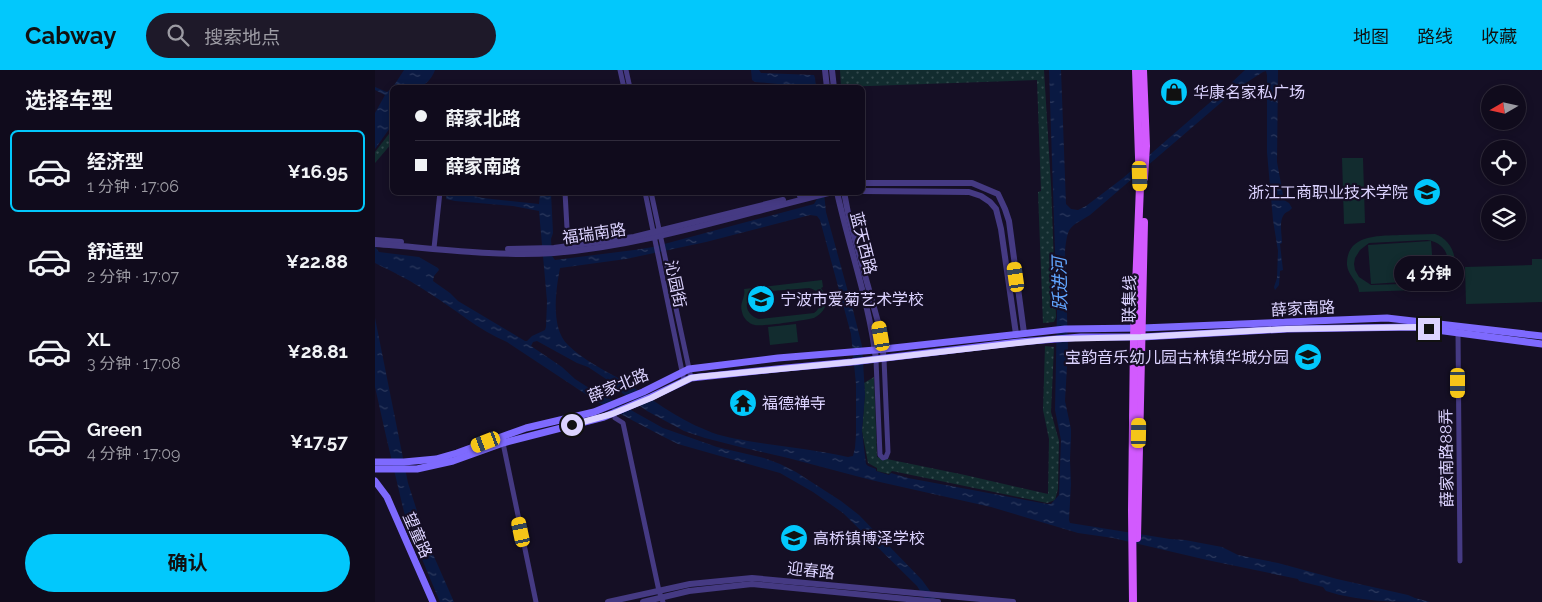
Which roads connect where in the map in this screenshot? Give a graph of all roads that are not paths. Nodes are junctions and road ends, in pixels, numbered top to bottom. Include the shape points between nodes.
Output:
1 (620, 70) edge
2 (626, 70) edge
3 (825, 70) edge
4 (832, 70) edge
5 (1136, 70) edge
6 (1143, 70) edge
7 (622, 85) edge
8 (628, 85) edge
9 (827, 85) edge
10 (834, 85) edge
11 (1142, 179) junction
12 (865, 183) edge
13 (865, 191) edge
14 (440, 195) edge
15 (565, 195) edge
16 (646, 195) edge
17 (651, 195) edge
18 (812, 195) edge
19 (838, 195) edge
20 (845, 195) edge
21 (657, 237) junction
22 (376, 242) edge
23 (568, 246) junction
24 (434, 247) junction
25 (554, 250) junction
26 (1458, 329) junction
27 (1138, 332) junction
28 (1020, 334) junction
29 (1542, 336) edge
30 (1542, 344) edge
31 (883, 349) junction
32 (875, 350) junction
33 (880, 359) junction
34 (689, 369) junction
35 (682, 372) junction
36 (687, 380) junction
37 (613, 416) junction
38 (503, 443) junction
39 (375, 462) edge
40 (387, 466) junction
41 (375, 469) edge
42 (375, 481) edge
43 (1135, 545) junction
44 (1460, 561) dead end
45 (661, 597) edge
46 (938, 599) edge
47 (897, 600) edge
48 (433, 602) edge
49 (537, 602) edge
50 (609, 602) edge
51 (643, 602) edge
52 (1013, 602) edge
53 (1133, 602) edge
54 (1138, 602) edge

1 - 7 street
2 - 8 street
3 - 9 street
4 - 10 street
5 - 11 main road, 联集线
6 - 11 main road, 联集线 via 1146,146
11 - 27 main road, 联集线
12 - 28 street via 973,183 998,194 1009,221
13 - 28 street via 969,192 990,202 996,209 1001,229
14 - 24 street
15 - 23 street
16 - 21 street, 沁园街
17 - 21 street, 沁园街
18 - 21 street, 福瑞南路
19 - 32 street, 蓝天西路
20 - 31 street, 蓝天西路
21 - 23 street, 福瑞南路
21 - 25 street, 福瑞南路
21 - 34 street, 沁园街 via 664,254
21 - 35 street, 沁园街 via 657,255
22 - 24 street, 福瑞南路
23 - 25 street, 福瑞南路
24 - 25 street, 福瑞南路
26 - 27 main road, 薛家南路
26 - 29 main road, 薛家南路
26 - 30 main road, 薛家南路
26 - 44 street, 薛家南路88弄
27 - 28 main road, 薛家南路 via 1065,329
27 - 33 main road, 薛家南路
27 - 43 main road, 联集线
28 - 31 main road
31 - 32 main road
31 - 33 street, 蓝天西路
32 - 33 street, 蓝天西路
32 - 34 main road, 薛家北路
33 - 33 street via 880,454 883,458 888,452
33 - 36 main road, 薛家北路
34 - 35 main road, 薛家北路
34 - 36 street, 沁园街
35 - 36 street, 沁园街
35 - 40 main road, 薛家北路 via 602,408 526,428 436,459
36 - 37 main road, 薛家北路
37 - 38 main road, 薛家北路
37 - 45 street via 623,423
38 - 40 main road, 薛家北路 via 445,464 406,470
38 - 49 street
39 - 40 main road, 薛家北路
40 - 41 main road, 薛家北路
42 - 48 main road, 望童路 via 387,497
43 - 53 main road, 联集线
43 - 54 main road, 联集线
45 - 46 street, 迎春路 via 690,584 752,578 916,594
45 - 47 street, 迎春路 via 752,584
45 - 50 street, 迎春路
45 - 51 street, 迎春路
46 - 47 street, 迎春路
46 - 52 street, 迎春路

